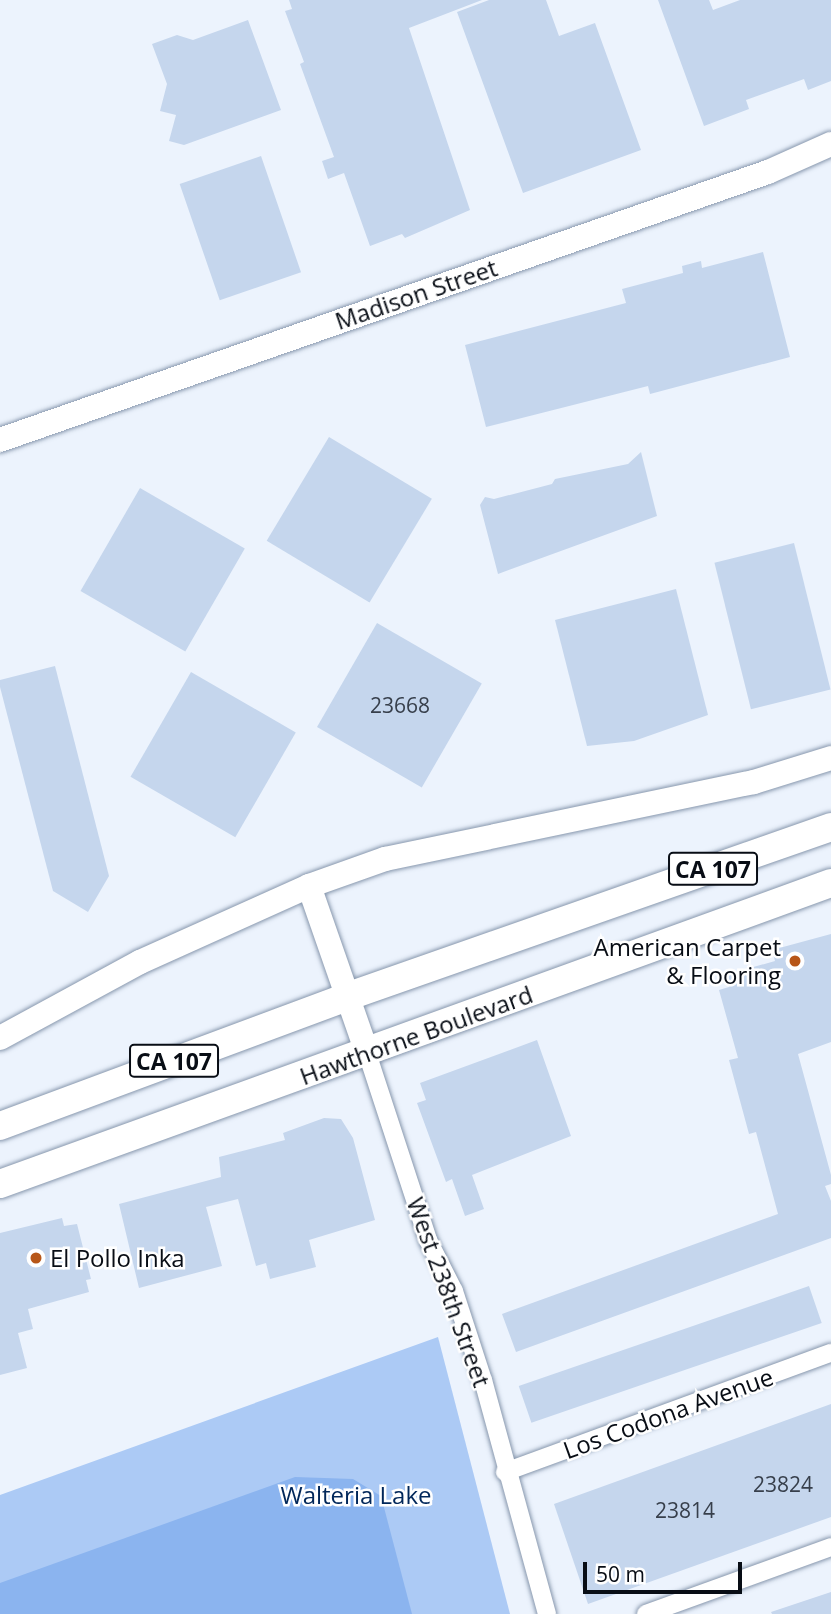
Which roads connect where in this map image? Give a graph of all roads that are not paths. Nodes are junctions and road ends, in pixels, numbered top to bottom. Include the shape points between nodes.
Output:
1 (831, 144) edge
2 (0, 440) edge
3 (831, 758) edge
4 (831, 827) edge
5 (831, 883) edge
6 (309, 886) junction
7 (349, 996) junction
8 (0, 1038) edge
9 (367, 1053) junction
10 (0, 1126) edge
11 (0, 1185) edge
12 (831, 1353) edge
13 (505, 1472) junction
14 (831, 1547) edge
15 (547, 1614) edge
16 (646, 1614) edge

1 - 2 street, Madison Street via 768,172
3 - 6 street via 754,782 412,852
4 - 7 main road, CA 107
5 - 9 main road, Hawthorne Boulevard / CA 107
6 - 7 street
6 - 8 street via 140,962
7 - 9 street
7 - 10 main road, CA 107
9 - 11 main road, Hawthorne Boulevard / CA 107
9 - 13 street, West 238th Street via 428,1240 454,1291 484,1380
12 - 13 street, Los Codona Avenue
13 - 15 street, West 238th Street
14 - 16 street

